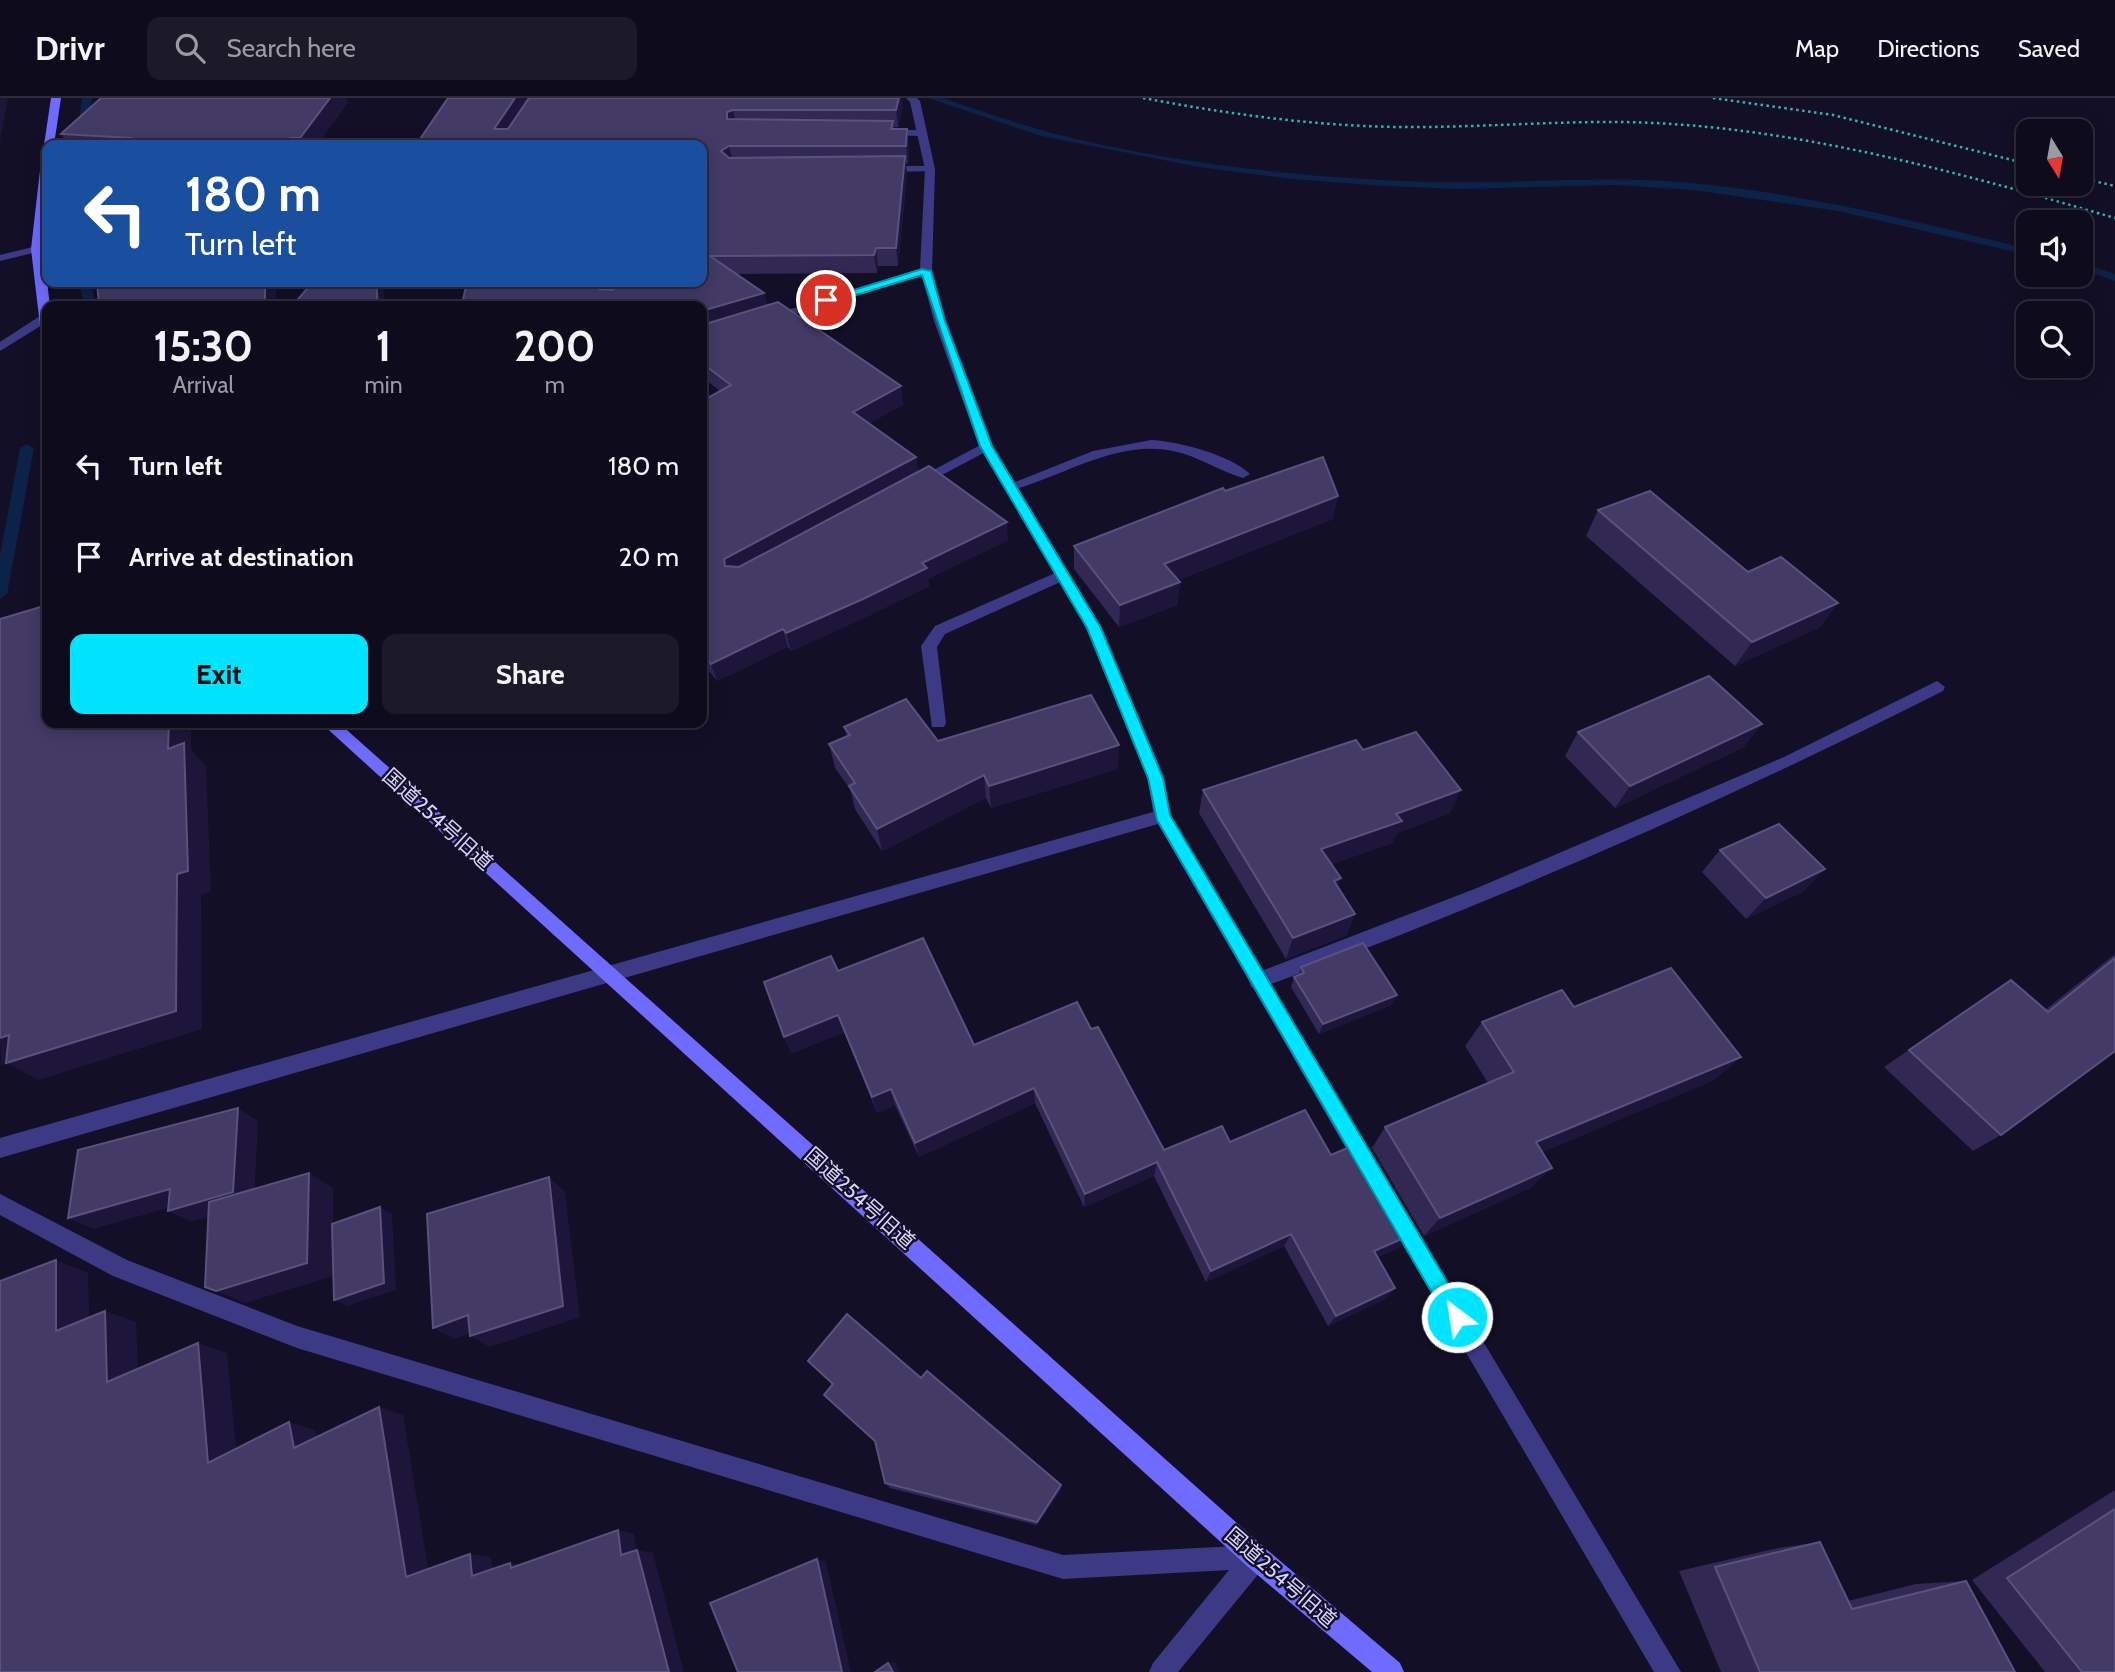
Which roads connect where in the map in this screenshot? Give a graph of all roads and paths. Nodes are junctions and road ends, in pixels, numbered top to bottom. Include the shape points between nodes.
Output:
1 (56, 98) edge
2 (911, 98) edge
3 (1143, 98) edge
4 (1713, 98) edge
5 (1757, 100) edge
6 (869, 133) edge
7 (922, 133) junction
8 (49, 140) edge
9 (2016, 161) edge
10 (877, 169) edge
11 (930, 169) junction
12 (2093, 181) edge
13 (2115, 186) edge
14 (42, 201) edge
15 (2115, 218) edge
16 (37, 249) junction
17 (0, 258) edge
18 (926, 271) junction
19 (42, 301) edge
20 (42, 320) edge
21 (754, 322) edge
22 (0, 348) edge
23 (986, 446) junction
24 (1243, 474) dead end
25 (1012, 486) junction
26 (904, 490) edge
27 (1062, 575) junction
28 (1937, 687) dead end
29 (938, 723) dead end
30 (335, 728) edge
31 (1162, 816) junction
32 (610, 972) junction
33 (1258, 981) junction
34 (0, 1147) edge
35 (0, 1205) edge
36 (1256, 1557) junction
37 (1162, 1672) edge
38 (1391, 1672) edge
39 (1668, 1672) edge

1 - 8 street
2 - 7 street
3 - 15 path via 1286,122 1653,123 1758,132 1990,181
4 - 5 path
5 - 9 path
6 - 7 street
7 - 11 street
10 - 11 street
11 - 18 street
12 - 13 path
14 - 16 street
16 - 17 street
16 - 19 street
18 - 21 street
18 - 23 street
20 - 22 street
23 - 25 street
23 - 26 street
24 - 25 street via 1178,448 1151,444 1112,452
25 - 27 street
27 - 29 street via 940,630 929,646
27 - 31 street via 1094,628 1156,778
28 - 33 street via 1777,766 1483,893
30 - 32 street, 国道254号旧道
31 - 32 street
31 - 33 street
32 - 34 street
32 - 36 street, 国道254号旧道
33 - 39 street
35 - 36 street via 121,1268 297,1337 1063,1567
36 - 37 street
36 - 38 street, 国道254号旧道

